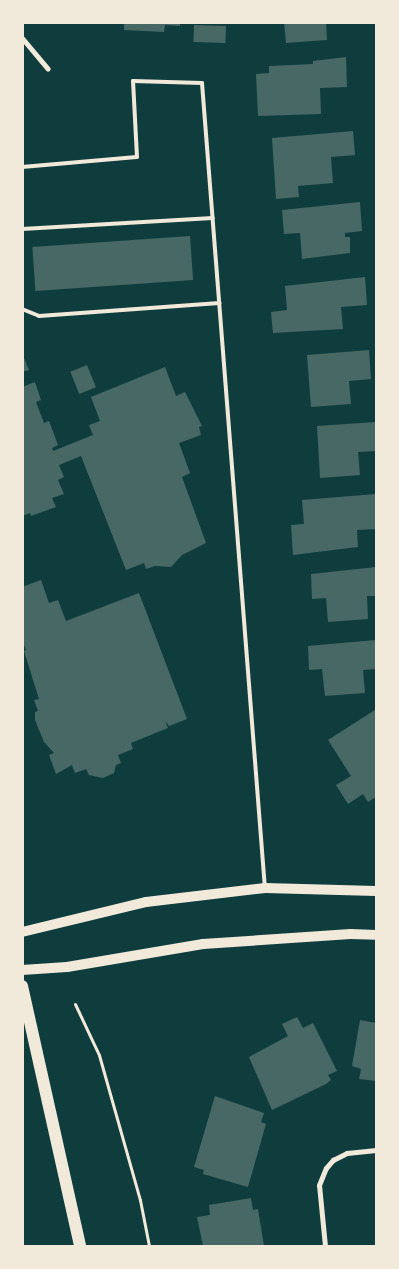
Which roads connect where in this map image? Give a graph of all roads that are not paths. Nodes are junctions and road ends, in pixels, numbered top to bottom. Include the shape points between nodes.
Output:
1 (22, 38) edge
2 (48, 69) dead end
3 (22, 166) edge
4 (213, 218) junction
5 (22, 228) edge
6 (220, 303) junction
7 (22, 309) edge
8 (265, 888) junction
9 (376, 891) edge
10 (22, 932) edge
11 (376, 935) edge
12 (22, 970) edge
13 (22, 986) edge
14 (376, 1150) edge
15 (80, 1246) edge
16 (325, 1246) edge

1 - 2 street
3 - 4 lane via 137,157 133,81 202,82
4 - 5 lane
4 - 6 lane
6 - 7 lane via 39,316
6 - 8 lane
8 - 9 main road
8 - 10 main road via 146,902
11 - 12 main road via 203,944 67,967
13 - 15 main road
14 - 16 street via 347,1153 326,1168 319,1185

